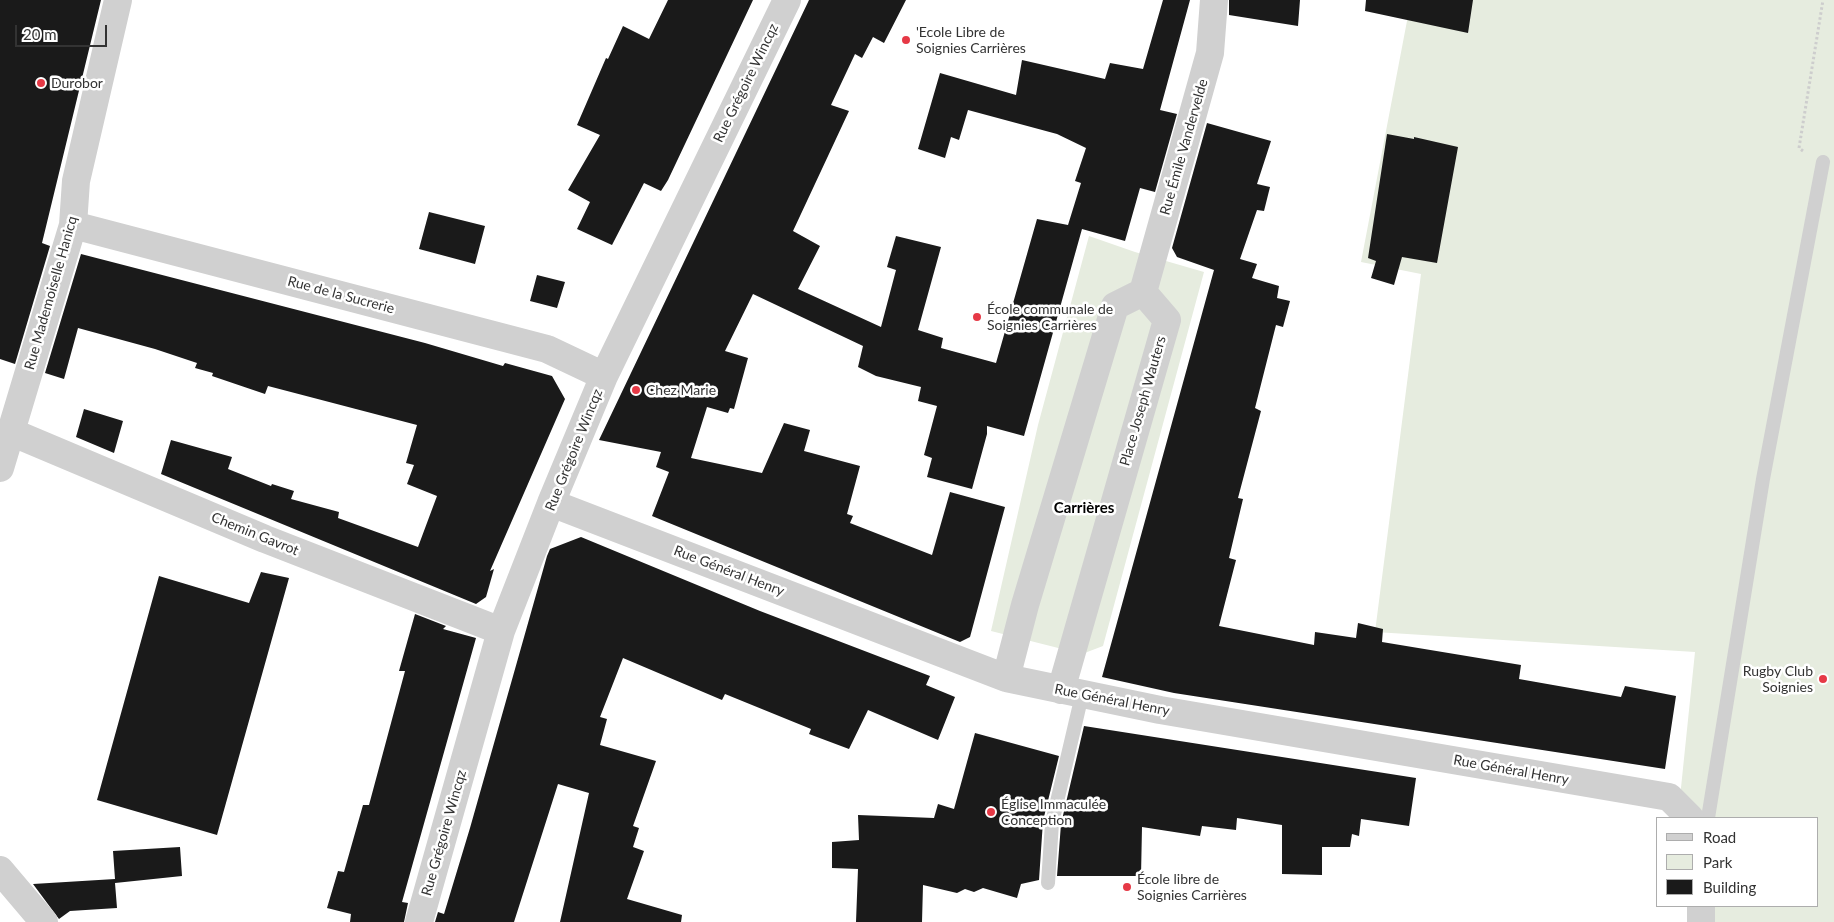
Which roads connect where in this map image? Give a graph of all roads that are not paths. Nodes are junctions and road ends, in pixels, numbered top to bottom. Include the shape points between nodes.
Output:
1 (118, 0) edge
2 (787, 0) edge
3 (1214, 0) edge
4 (1823, 162) road end
5 (73, 225) junction
6 (1144, 292) junction
7 (604, 376) junction
8 (11, 432) junction
9 (0, 468) edge
10 (552, 503) junction
11 (501, 631) junction
12 (1006, 678) junction
13 (1071, 692) junction
14 (1689, 817) edge
15 (1708, 817) edge
16 (0, 870) edge
17 (1048, 883) dead end
18 (1701, 907) edge
19 (44, 922) edge
20 (419, 922) edge
21 (1701, 922) edge

1 - 5 street, Rue Mademoiselle Hanicq via 76,181
2 - 7 street, Rue Grégoire Wincqz
3 - 6 street, Rue Émile Vandervelde via 1210,53
4 - 15 lane via 1763,479
5 - 7 street, Rue de la Sucrerie via 547,349
5 - 8 street, Rue Mademoiselle Hanicq
6 - 12 street via 1115,306
6 - 13 street, Place Joseph Wauters via 1167,320
7 - 10 street, Rue Grégoire Wincqz
8 - 9 street, Rue Mademoiselle Hanicq
8 - 11 street, Chemin Gavrot via 265,539
10 - 11 street, Rue Grégoire Wincqz
10 - 12 street, Rue Général Henry
11 - 20 street, Rue Grégoire Wincqz
12 - 13 street, Rue Général Henry
13 - 14 street, Rue Général Henry via 1669,798
13 - 17 lane via 1052,823
16 - 19 street
18 - 21 street

